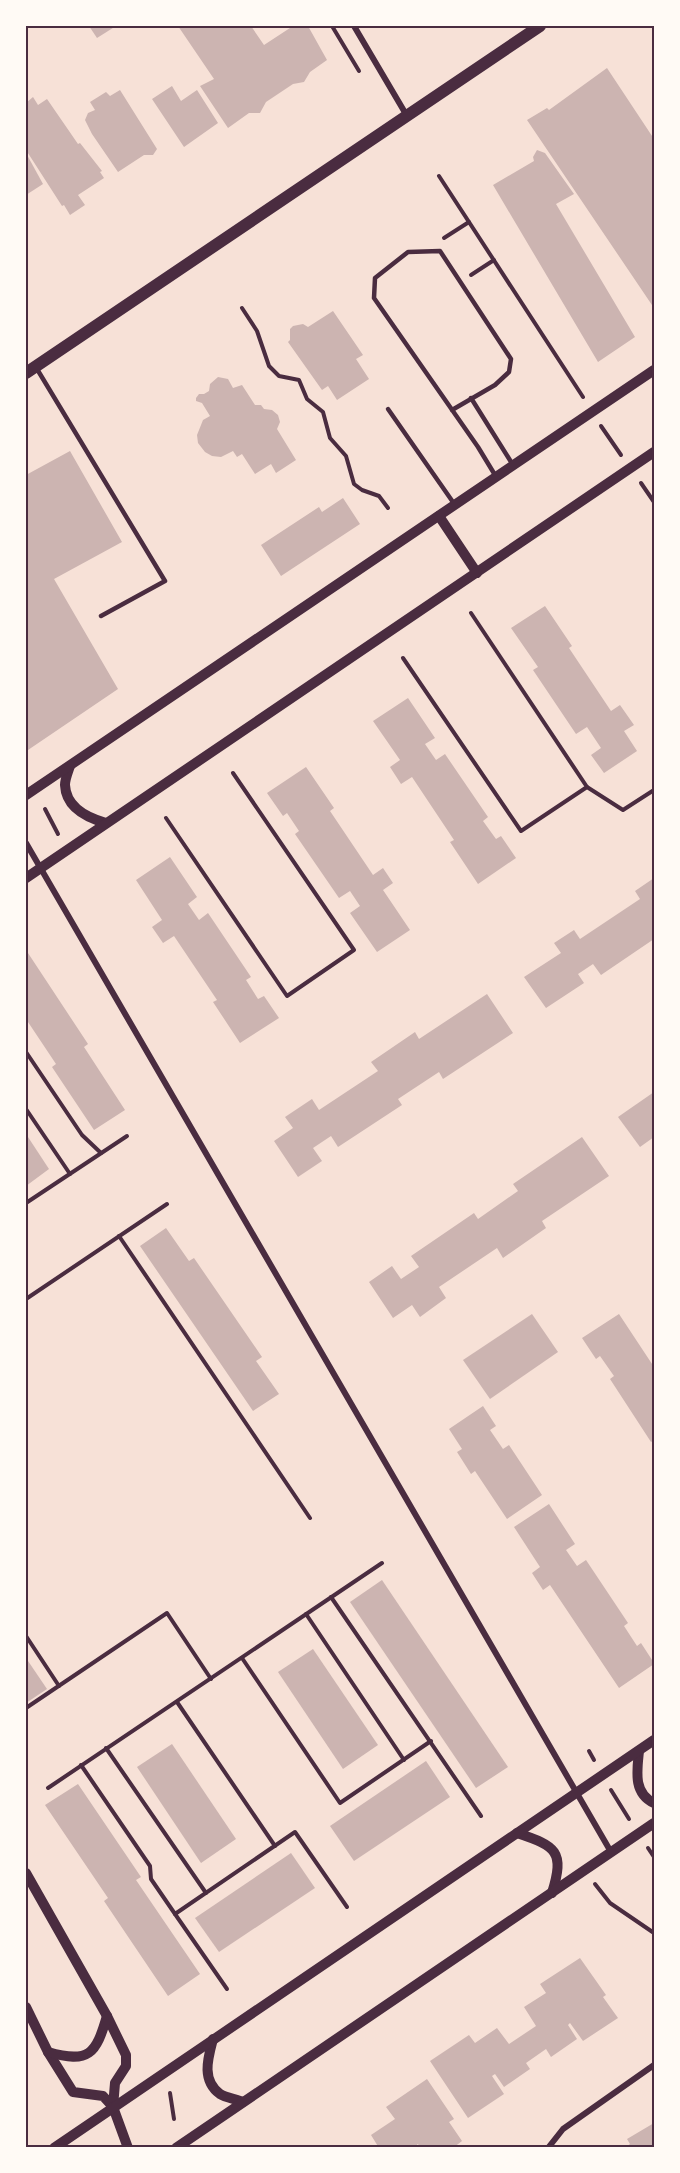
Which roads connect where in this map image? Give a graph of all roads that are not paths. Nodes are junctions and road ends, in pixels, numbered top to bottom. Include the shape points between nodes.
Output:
1 (354, 26) edge
2 (540, 26) edge
3 (407, 116) junction
4 (31, 370) edge
5 (654, 370) edge
6 (471, 398) junction
7 (388, 409) dead end
8 (452, 410) junction
9 (654, 452) edge
10 (513, 465) junction
11 (497, 478) junction
12 (455, 505) junction
13 (439, 516) junction
14 (477, 573) junction
15 (101, 616) dead end
16 (70, 766) junction
17 (26, 795) edge
18 (106, 823) junction
19 (26, 843) edge
20 (40, 868) junction
21 (26, 878) edge
22 (654, 1740) edge
23 (639, 1751) junction
24 (577, 1793) junction
25 (654, 1803) edge
26 (654, 1823) edge
27 (518, 1833) junction
28 (611, 1852) junction
29 (26, 1873) edge
30 (552, 1893) junction
31 (26, 2007) edge
32 (107, 2016) junction
33 (213, 2039) junction
34 (48, 2052) junction
35 (654, 2065) edge
36 (243, 2102) junction
37 (113, 2107) junction
38 (54, 2148) edge
39 (128, 2148) edge
40 (176, 2148) edge
41 (548, 2148) edge

1 - 3 street
2 - 3 main road
3 - 4 main road
4 - 15 lane via 165,581
5 - 10 street
6 - 8 lane
6 - 8 lane via 495,385 508,372 511,359 440,251 408,252 375,278 374,298
6 - 10 lane
7 - 12 lane
8 - 11 lane
9 - 14 street
10 - 11 street
11 - 12 street
12 - 13 street
13 - 14 street
13 - 16 street
14 - 18 street
16 - 17 street
16 - 18 street via 65,785 70,802 86,817
18 - 20 street
19 - 20 street
20 - 21 street
20 - 24 street
22 - 23 street
23 - 24 street
23 - 25 street via 640,1791
24 - 27 street
24 - 28 street
26 - 28 street
27 - 30 street via 547,1845 558,1857 559,1872
27 - 33 street
28 - 30 street
29 - 32 street
30 - 36 street
31 - 34 street
32 - 34 street via 98,2045 88,2054 76,2058
32 - 37 street via 128,2060 115,2083
33 - 36 street via 208,2079 220,2094
33 - 37 street
34 - 37 street via 73,2092 103,2096
35 - 41 street via 563,2129
36 - 40 street
37 - 38 street
37 - 39 street

